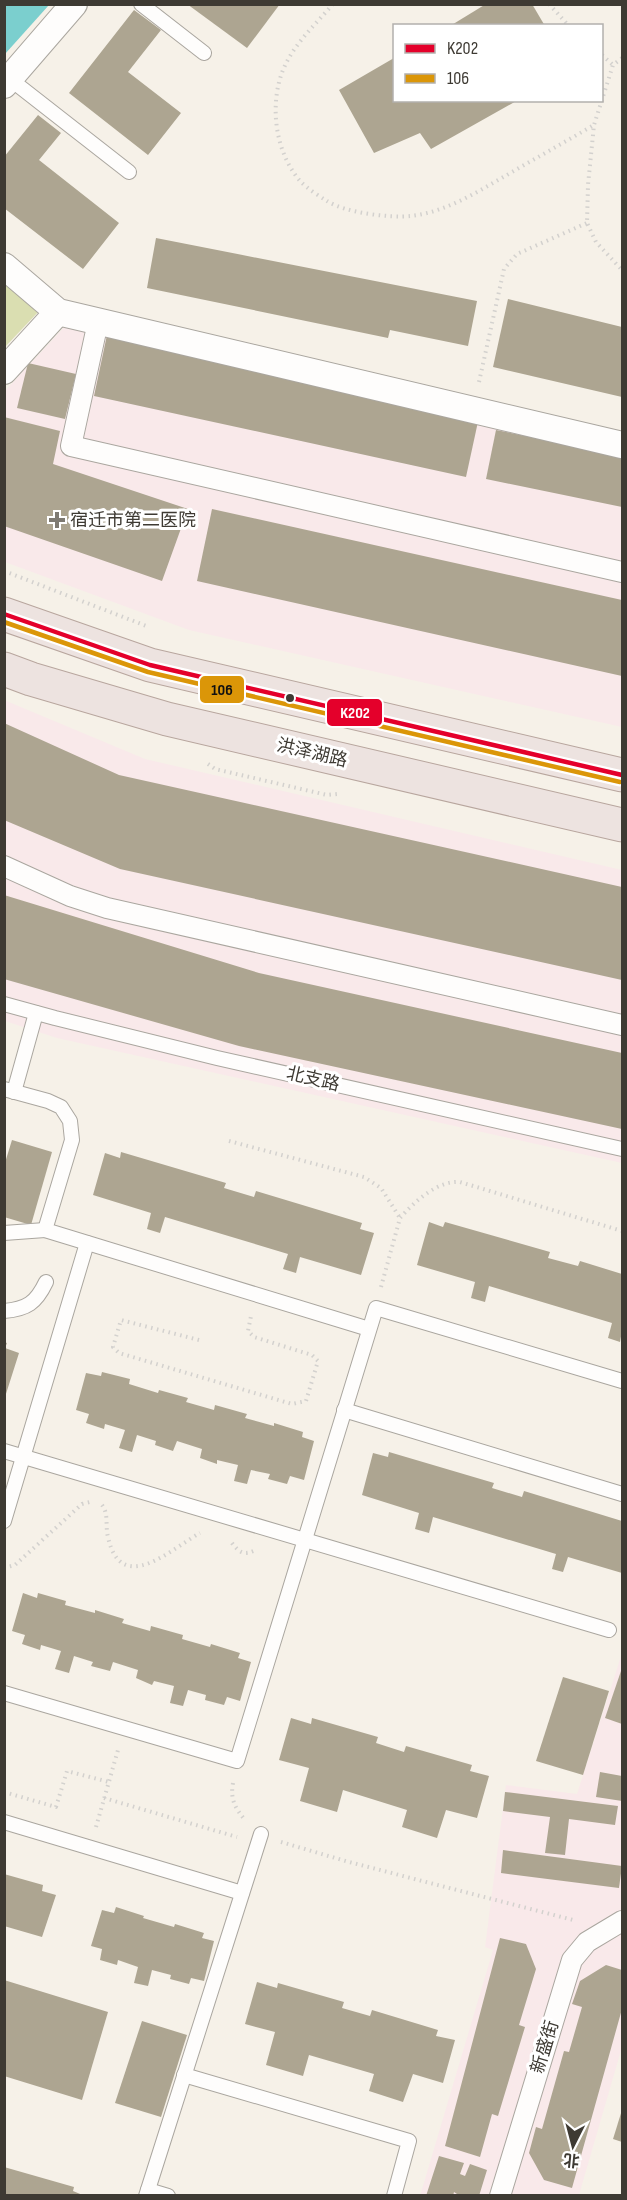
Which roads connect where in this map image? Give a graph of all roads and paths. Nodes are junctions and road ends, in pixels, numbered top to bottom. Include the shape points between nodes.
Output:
1 (74, 4) edge
2 (141, 4) edge
3 (333, 4) edge
4 (549, 4) edge
5 (567, 24) edge
6 (204, 53) dead end
7 (603, 56) edge
8 (622, 58) edge
9 (613, 65) junction
10 (7, 82) edge
11 (603, 97) edge
12 (601, 102) edge
13 (594, 125) junction
14 (129, 172) dead end
15 (587, 223) junction
16 (4, 266) edge
17 (622, 270) edge
18 (58, 312) junction
19 (98, 322) junction
20 (4, 371) edge
21 (474, 410) junction
22 (622, 445) edge
23 (4, 571) edge
24 (622, 572) edge
25 (4, 614) edge
26 (153, 628) dead end
27 (4, 669) edge
28 (622, 775) edge
29 (622, 825) edge
30 (4, 866) edge
31 (4, 1004) edge
32 (36, 1013) junction
33 (622, 1025) edge
34 (9, 1090) edge
35 (229, 1141) dead end
36 (622, 1149) edge
37 (400, 1218) junction
38 (45, 1230) junction
39 (622, 1231) edge
40 (4, 1233) edge
41 (87, 1243) junction
42 (46, 1282) dead end
43 (256, 1295) junction
44 (376, 1308) junction
45 (4, 1311) edge
46 (369, 1329) junction
47 (199, 1340) dead end
48 (622, 1381) edge
49 (344, 1410) junction
50 (4, 1451) edge
51 (622, 1494) edge
52 (4, 1521) edge
53 (203, 1532) dead end
54 (286, 1535) junction
55 (229, 1538) dead end
56 (304, 1541) junction
57 (4, 1568) edge
58 (609, 1630) dead end
59 (4, 1693) edge
60 (124, 1728) junction
61 (237, 1761) junction
62 (109, 1782) junction
63 (4, 1792) edge
64 (104, 1797) junction
65 (4, 1822) edge
66 (259, 1838) junction
67 (91, 1848) junction
68 (242, 1893) junction
69 (615, 1925) edge
70 (184, 2075) junction
71 (147, 2193) edge
72 (168, 2196) edge
73 (394, 2196) edge
74 (500, 2196) edge

1 - 10 street
2 - 6 lane
3 - 13 path via 293,50 283,69 275,113 279,138 301,182 328,202 357,213 410,216 442,209
4 - 5 path
7 - 9 path
8 - 9 path
9 - 11 path
10 - 14 lane
12 - 13 path
13 - 15 path
15 - 17 path via 596,242
15 - 21 path via 517,254 504,269
16 - 18 street
18 - 19 street
18 - 20 street
19 - 21 street
19 - 24 street via 71,446
21 - 22 street
23 - 26 path
25 - 28 main road via 150,665
27 - 29 main road, 洪泽湖路 via 167,719
30 - 33 street via 107,908
31 - 32 lane, 北支路
32 - 34 lane
32 - 36 lane, 北支路
34 - 38 lane via 61,1107 70,1121 72,1140
35 - 37 path via 364,1177 381,1188
37 - 39 path via 439,1185 450,1181
37 - 44 path
38 - 40 lane
38 - 41 lane
41 - 43 lane
41 - 52 lane
42 - 45 lane via 31,1304
43 - 46 lane
43 - 47 path via 248,1331 254,1337 318,1360 306,1401 292,1404 119,1353 112,1347 121,1320
44 - 46 lane
44 - 48 lane
46 - 49 lane
49 - 51 lane
49 - 56 lane
50 - 54 lane
53 - 57 path via 166,1557 130,1565 115,1557 106,1512 99,1503 91,1501 82,1504 15,1565
54 - 55 path via 246,1554
54 - 56 lane
56 - 58 lane
56 - 61 lane
59 - 60 lane
60 - 61 lane
60 - 62 path
61 - 66 path via 231,1794 235,1807
62 - 63 path via 67,1771 56,1807
62 - 64 path
64 - 66 path
64 - 67 path
65 - 67 lane
66 - 68 lane
66 - 69 path
67 - 68 lane
68 - 70 lane
69 - 74 street, 新盛街 via 587,1942 572,1960
70 - 71 lane
70 - 73 lane via 409,2141
71 - 72 lane

